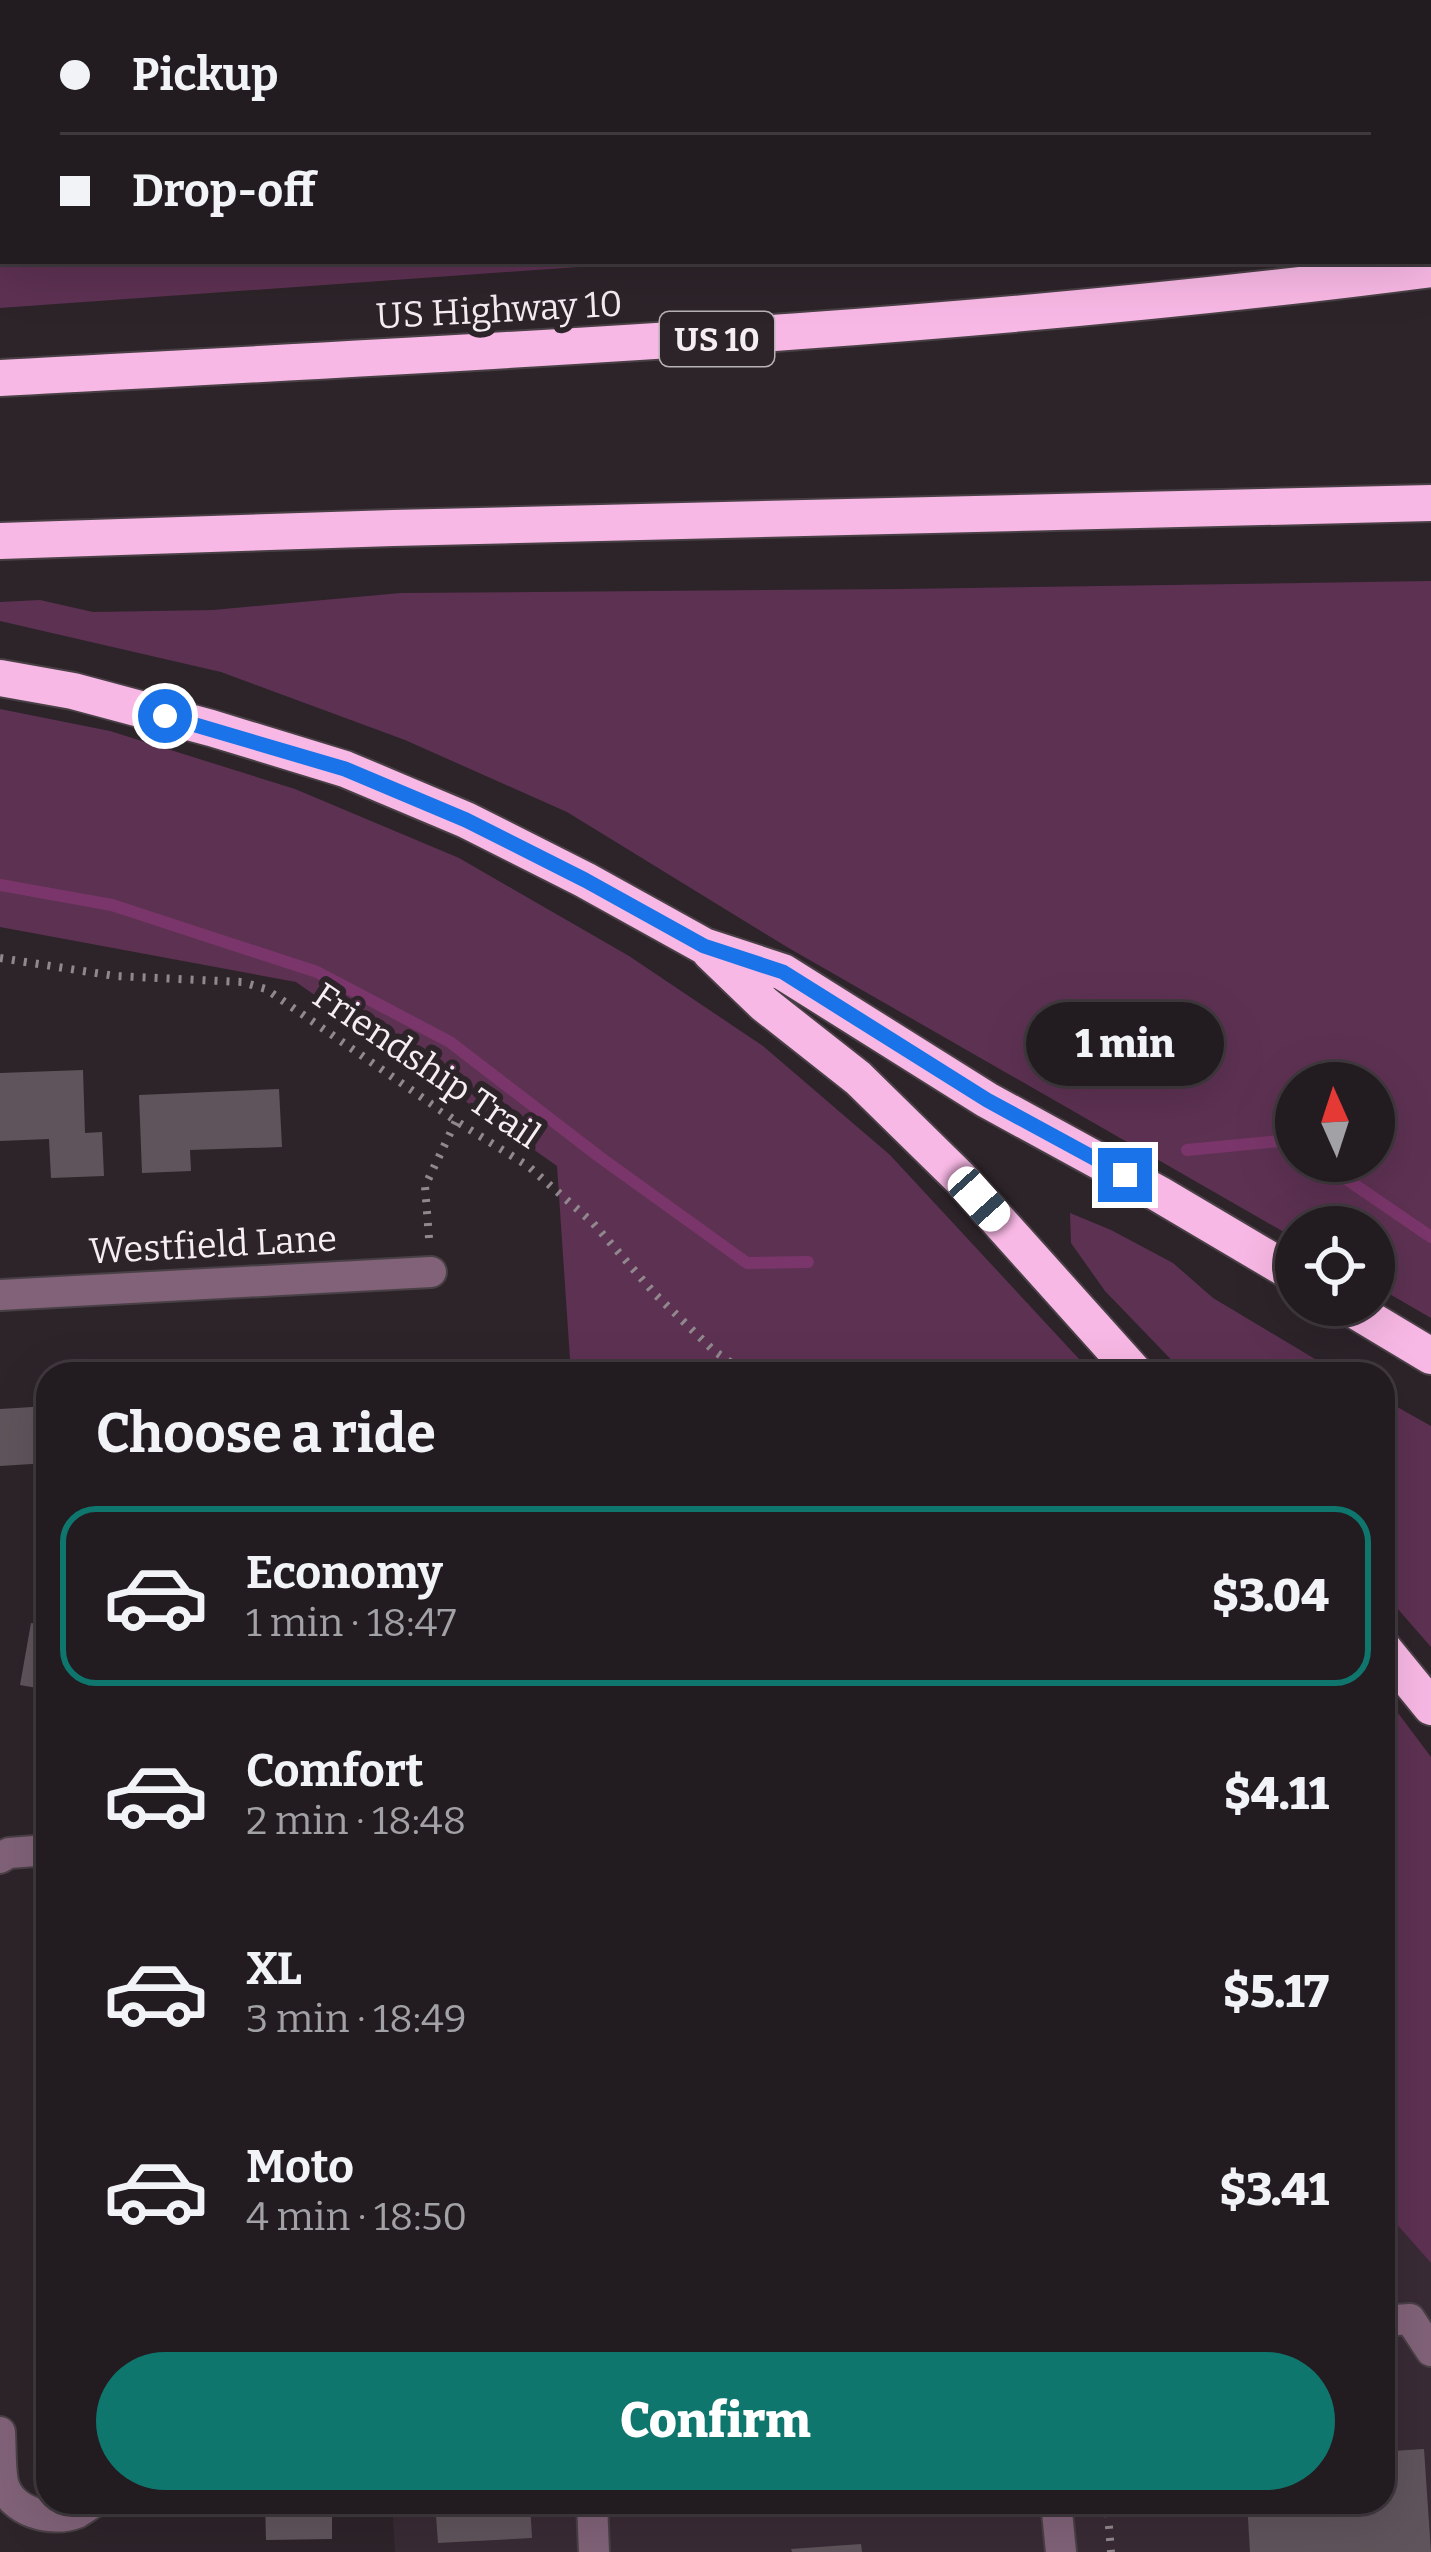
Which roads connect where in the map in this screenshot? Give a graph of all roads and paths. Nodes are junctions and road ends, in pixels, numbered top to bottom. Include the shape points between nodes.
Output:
1 (1431, 269) edge
2 (0, 378) edge
3 (1431, 503) edge
4 (0, 541) edge
5 (0, 678) edge
6 (704, 946) junction
7 (0, 958) edge
8 (456, 1121) junction
9 (1275, 1263) edge
10 (431, 1272) joint
11 (0, 1295) edge
12 (1382, 1326) edge
13 (1431, 1355) edge
14 (730, 1362) edge
15 (1125, 1362) edge
16 (1395, 1663) edge
17 (1431, 1707) edge
18 (36, 1851) edge
19 (0, 1858) edge
20 (1395, 2320) edge
21 (1431, 2351) edge
22 (0, 2432) edge
23 (36, 2513) edge
24 (38, 2514) edge
25 (71, 2514) edge
26 (592, 2514) edge
27 (1057, 2514) edge
28 (1108, 2514) edge
29 (594, 2552) edge
30 (1061, 2552) edge
31 (1111, 2552) edge

1 - 2 highway, US Highway 10 / US 10 via 694,340
3 - 4 highway
5 - 6 highway via 74,691 345,769 466,820
6 - 9 highway via 783,972 987,1100
6 - 15 highway via 961,1179
7 - 8 path, Friendship Trail via 266,989
8 - 10 path via 425,1186
8 - 14 path, Friendship Trail via 529,1166
10 - 11 street, Westfield Lane
12 - 13 highway
16 - 17 highway
18 - 19 street
20 - 21 street via 1410,2319
22 - 23 street via 4,2488
24 - 25 street
26 - 29 street
27 - 30 street
28 - 31 path

